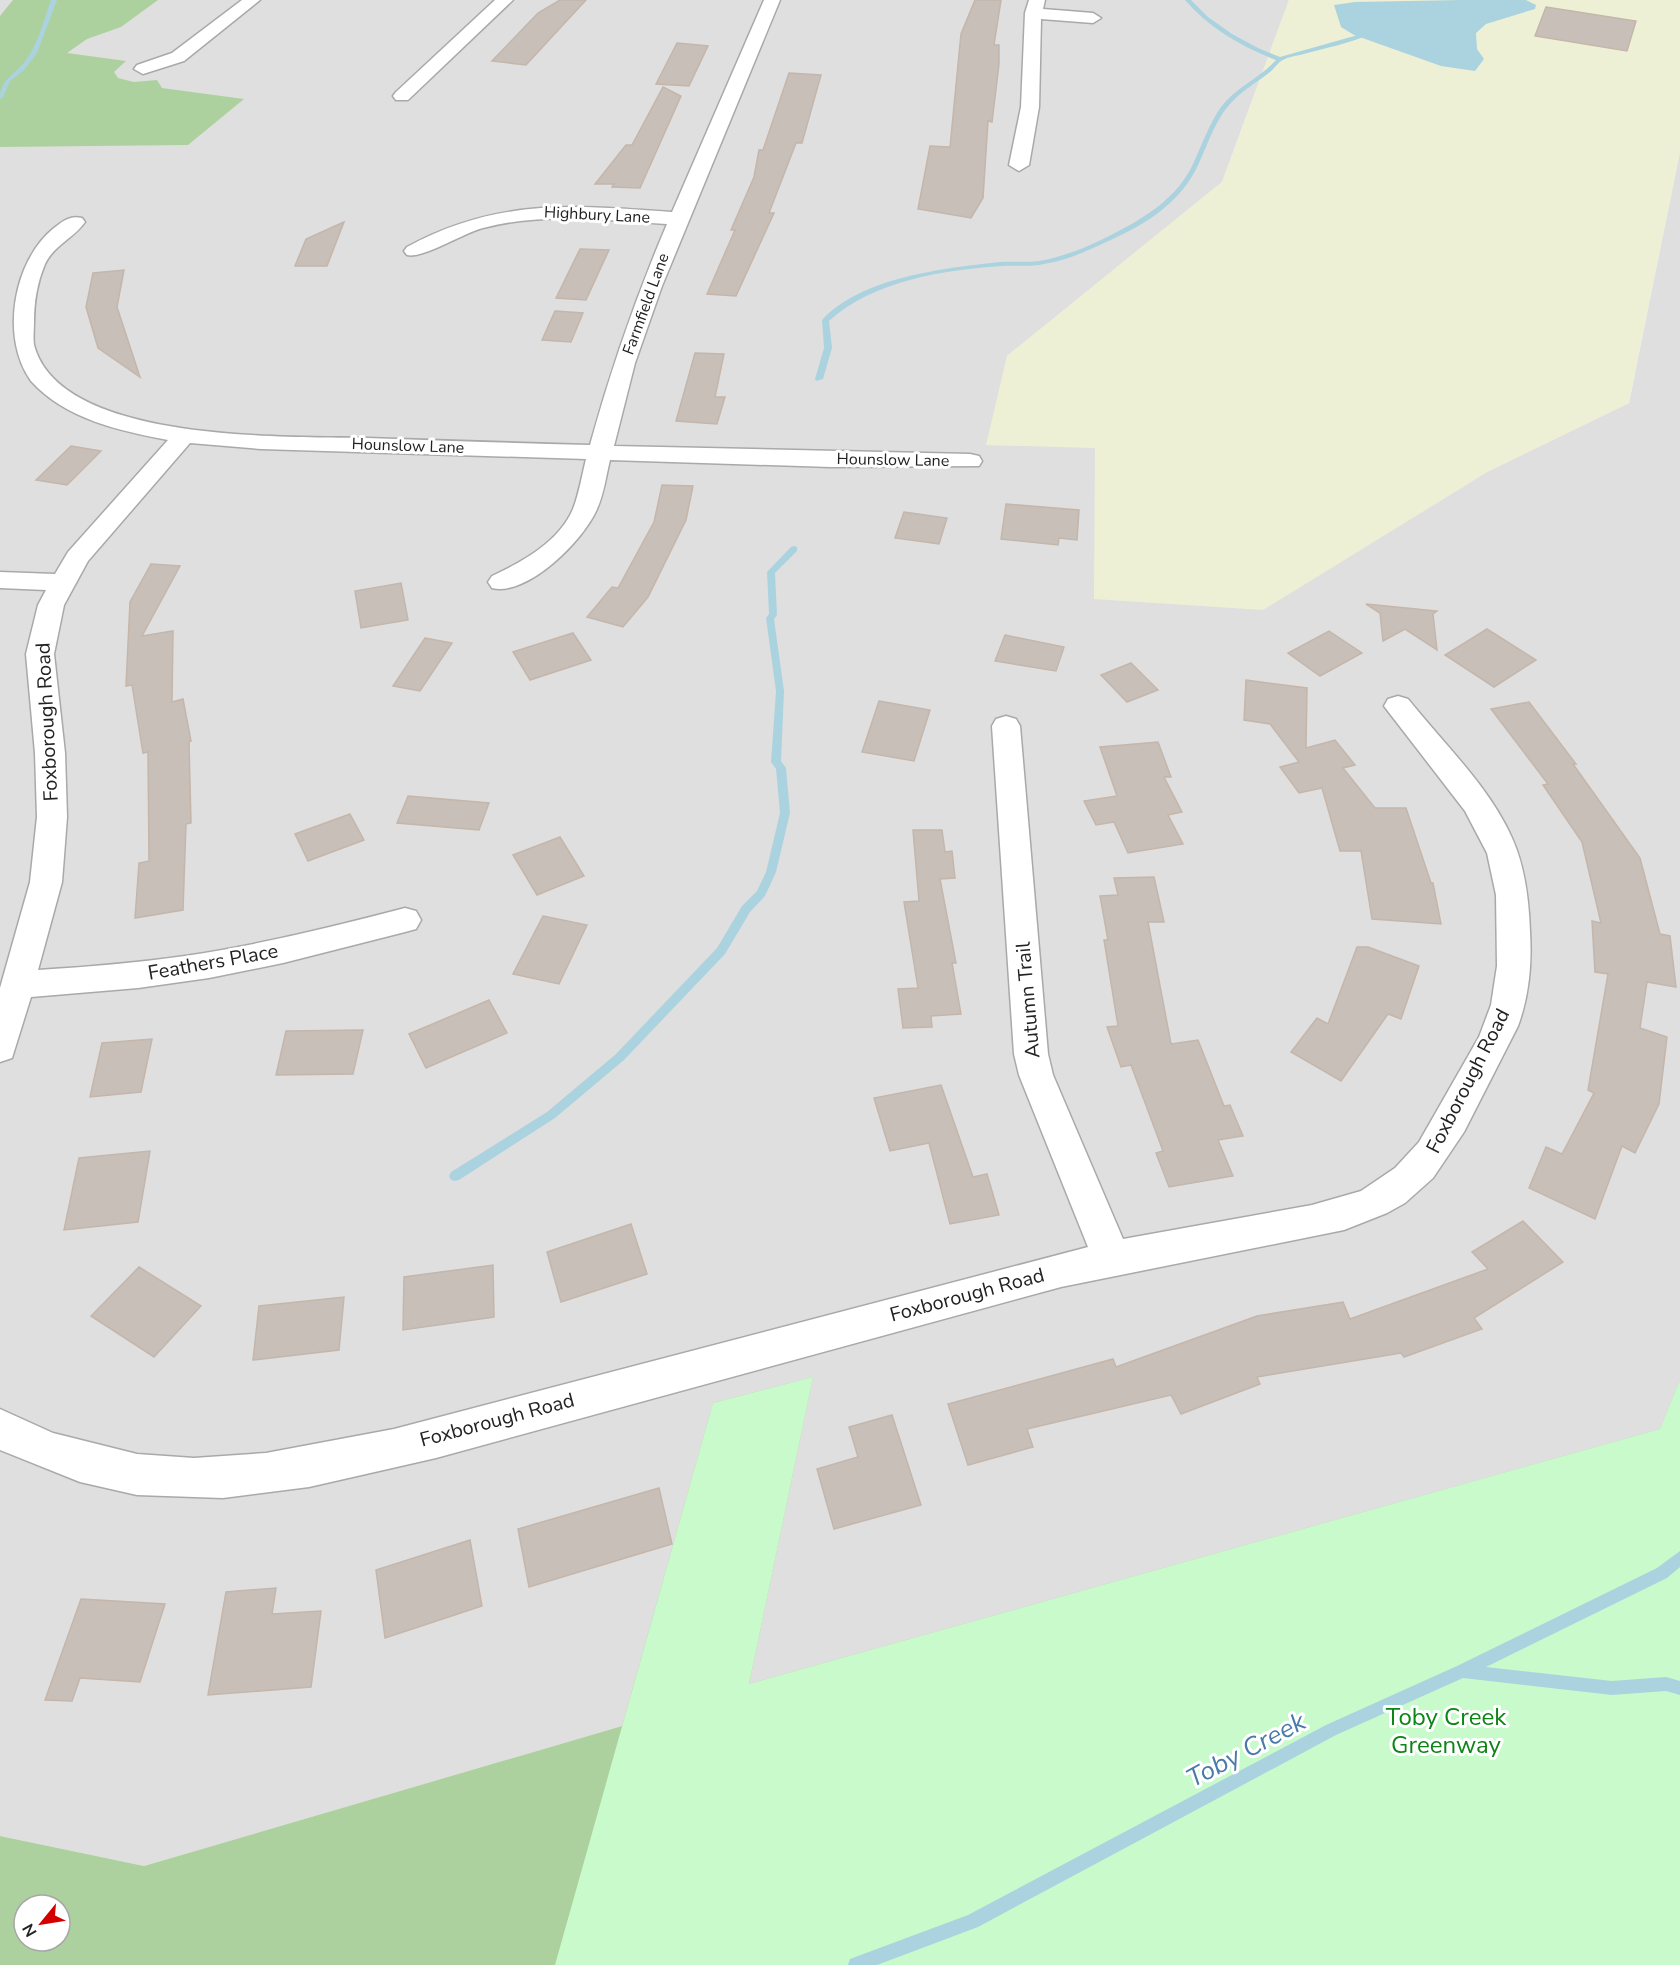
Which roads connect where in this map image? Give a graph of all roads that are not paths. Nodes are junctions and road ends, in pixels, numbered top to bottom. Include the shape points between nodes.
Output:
1 (252, 0) edge
2 (506, 0) edge
3 (772, 0) edge
4 (1035, 6) edge
5 (1093, 18) dead end
6 (143, 69) dead end
7 (402, 96) dead end
8 (1019, 165) dead end
9 (679, 219) junction
10 (75, 222) dead end
11 (414, 251) dead end
12 (183, 436) junction
13 (601, 452) junction
14 (970, 461) dead end
15 (0, 580) edge
16 (61, 582) junction
17 (501, 582) dead end
18 (1398, 706) dead end
19 (1006, 726) dead end
20 (405, 920) dead end
21 (18, 985) junction
22 (0, 1048) edge
23 (1112, 1259) junction
24 (0, 1430) edge

1 - 6 street via 178,57
2 - 7 street
3 - 9 street, Farmfield Lane
4 - 5 street
4 - 8 street via 1030,107
9 - 11 street, Highbury Lane via 574,212 512,215 464,227
9 - 13 street, Farmfield Lane via 635,329
10 - 12 street, Hounslow Lane via 38,254 19,324 27,357 53,391 75,405 140,429
12 - 13 street, Hounslow Lane
12 - 16 street, Foxborough Road via 77,558
13 - 14 street, Hounslow Lane
13 - 17 street, Farmfield Lane via 593,488 578,522 548,556
15 - 16 street
16 - 21 street, Foxborough Road via 51,605 40,654 52,817 46,882
18 - 23 street, Foxborough Road via 1480,810 1496,836 1509,870 1515,959 1509,1003 1494,1041 1438,1149 1411,1178 1375,1202 1331,1216
19 - 23 street, Autumn Trail via 1031,1054 1036,1076
20 - 21 street, Feathers Place via 210,965
21 - 22 street, Foxborough Road
23 - 24 street, Foxborough Road via 396,1447 280,1470 222,1478 148,1476 78,1463

